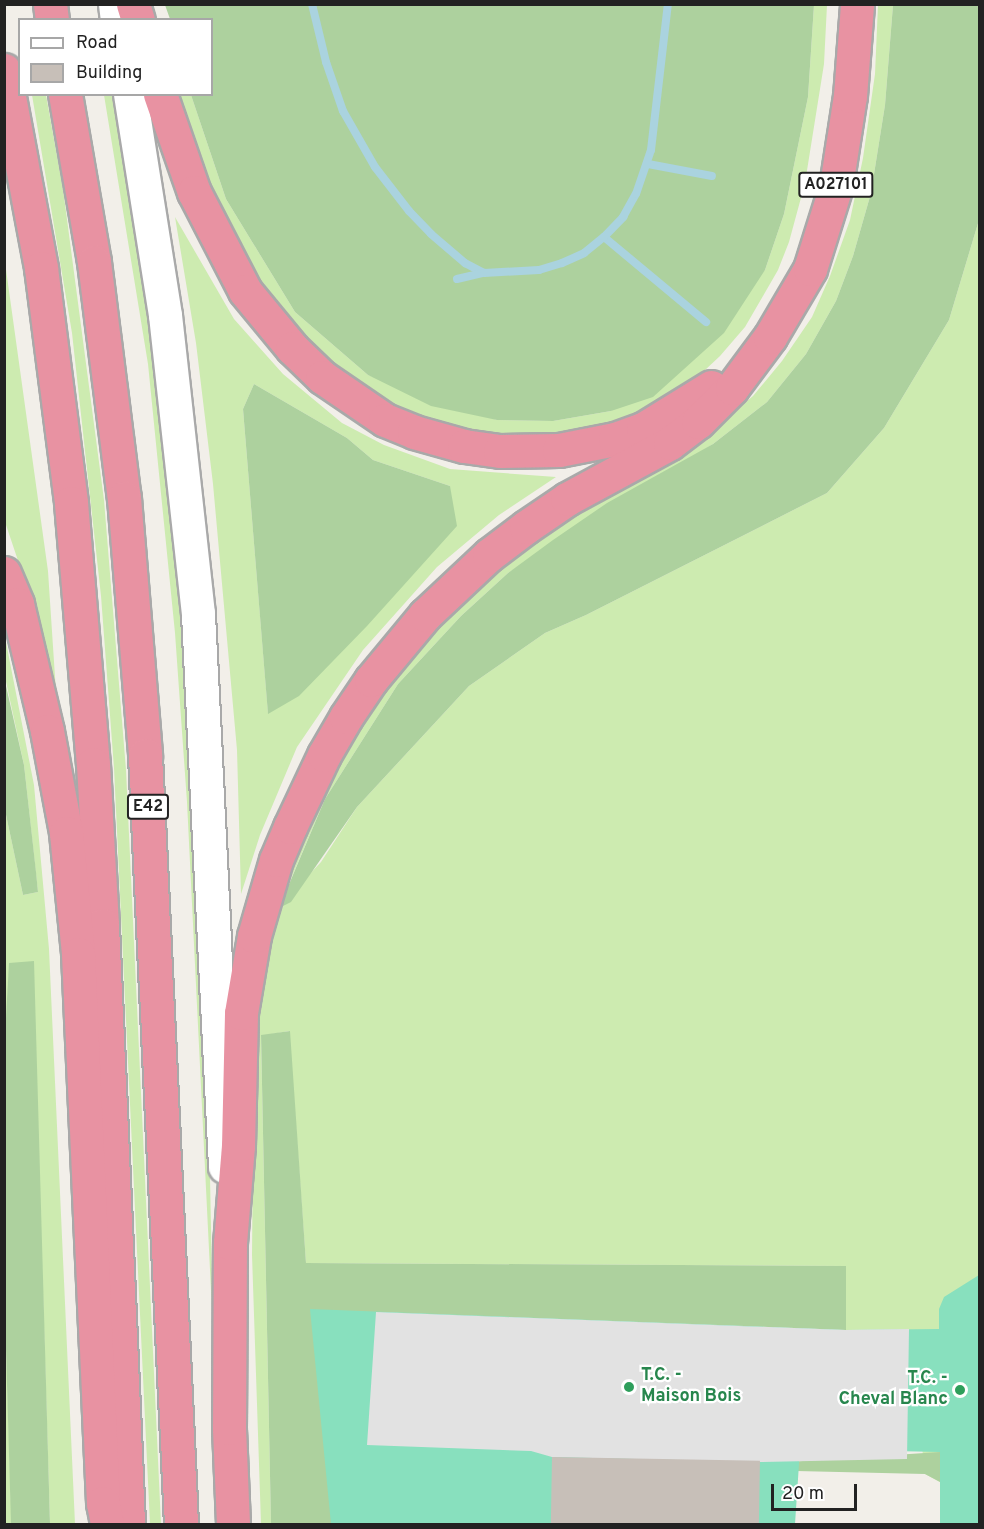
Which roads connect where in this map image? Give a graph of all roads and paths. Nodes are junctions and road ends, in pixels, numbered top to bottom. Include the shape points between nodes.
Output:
1 (857, 4) edge
2 (4, 70) edge
3 (65, 96) edge
4 (130, 96) edge
5 (161, 96) edge
6 (760, 350) junction
7 (4, 573) edge
8 (230, 1243) junction
9 (107, 1524) edge
10 (128, 1524) edge
11 (181, 1524) edge
12 (233, 1524) edge

1 - 6 highway, A027101 via 844,140 827,218 810,269 792,304
2 - 10 highway via 41,268 73,527 93,764
3 - 11 highway, E42 via 94,262 124,498 145,755
4 - 8 lane via 165,315 198,614
5 - 6 highway via 194,192 245,291 292,348 322,377 384,420 441,441 491,450 530,452 587,446 643,429 693,400
6 - 8 highway via 732,388 698,422 670,442 567,499 472,570 425,615 346,717 324,755 276,860 254,936 241,1013 238,1146
7 - 9 highway via 17,604 47,731 67,844 78,954
8 - 12 highway

